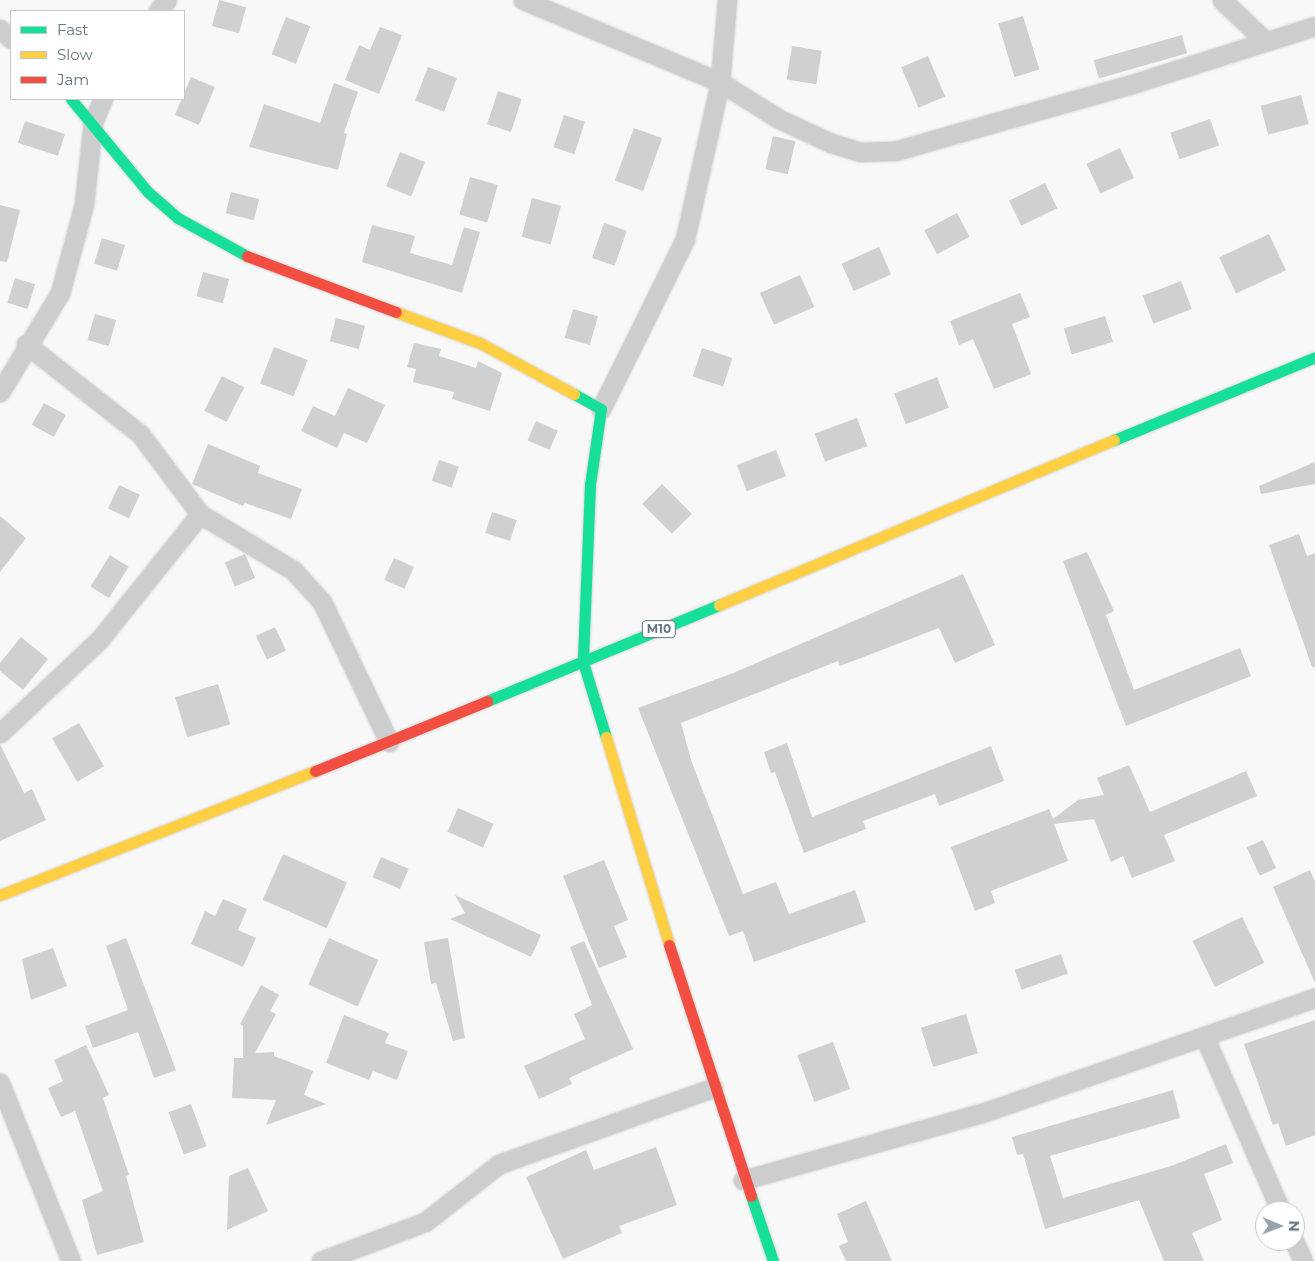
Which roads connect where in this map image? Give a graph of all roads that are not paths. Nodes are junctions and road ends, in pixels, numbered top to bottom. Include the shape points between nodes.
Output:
1 (167, 0) edge
2 (523, 0) edge
3 (727, 0) edge
4 (1222, 0) edge
5 (159, 10) edge
6 (1315, 26) edge
7 (0, 29) edge
8 (10, 38) edge
9 (1264, 40) junction
10 (720, 82) junction
11 (72, 100) edge
12 (103, 100) edge
13 (93, 122) junction
14 (26, 344) junction
15 (1315, 357) edge
16 (0, 392) edge
17 (601, 409) junction
18 (200, 514) junction
19 (583, 662) junction
20 (0, 734) edge
21 (389, 742) junction
22 (0, 895) edge
23 (1315, 998) edge
24 (1206, 1038) junction
25 (0, 1083) edge
26 (713, 1088) junction
27 (743, 1180) junction
28 (1277, 1201) edge
29 (71, 1261) edge
30 (321, 1261) edge
31 (773, 1261) edge

1 - 5 street
2 - 10 street
3 - 10 street
4 - 9 street
6 - 9 street
7 - 8 street
9 - 10 street via 1129,85 895,151 861,152 831,143 779,120
10 - 17 street via 686,239
11 - 13 street
12 - 13 street
13 - 14 street via 84,204 60,293
13 - 17 street via 148,192 178,218 249,257 480,343
14 - 16 street
14 - 18 street via 140,434
15 - 19 street, M10
17 - 19 street via 590,484
18 - 20 street via 100,639
18 - 21 street via 293,570 322,602
19 - 21 street, M10
19 - 26 street
21 - 22 street, M10
23 - 24 street
24 - 27 street via 982,1113
24 - 28 street
25 - 29 street
26 - 27 street
26 - 30 street via 499,1164 425,1222
27 - 31 street

